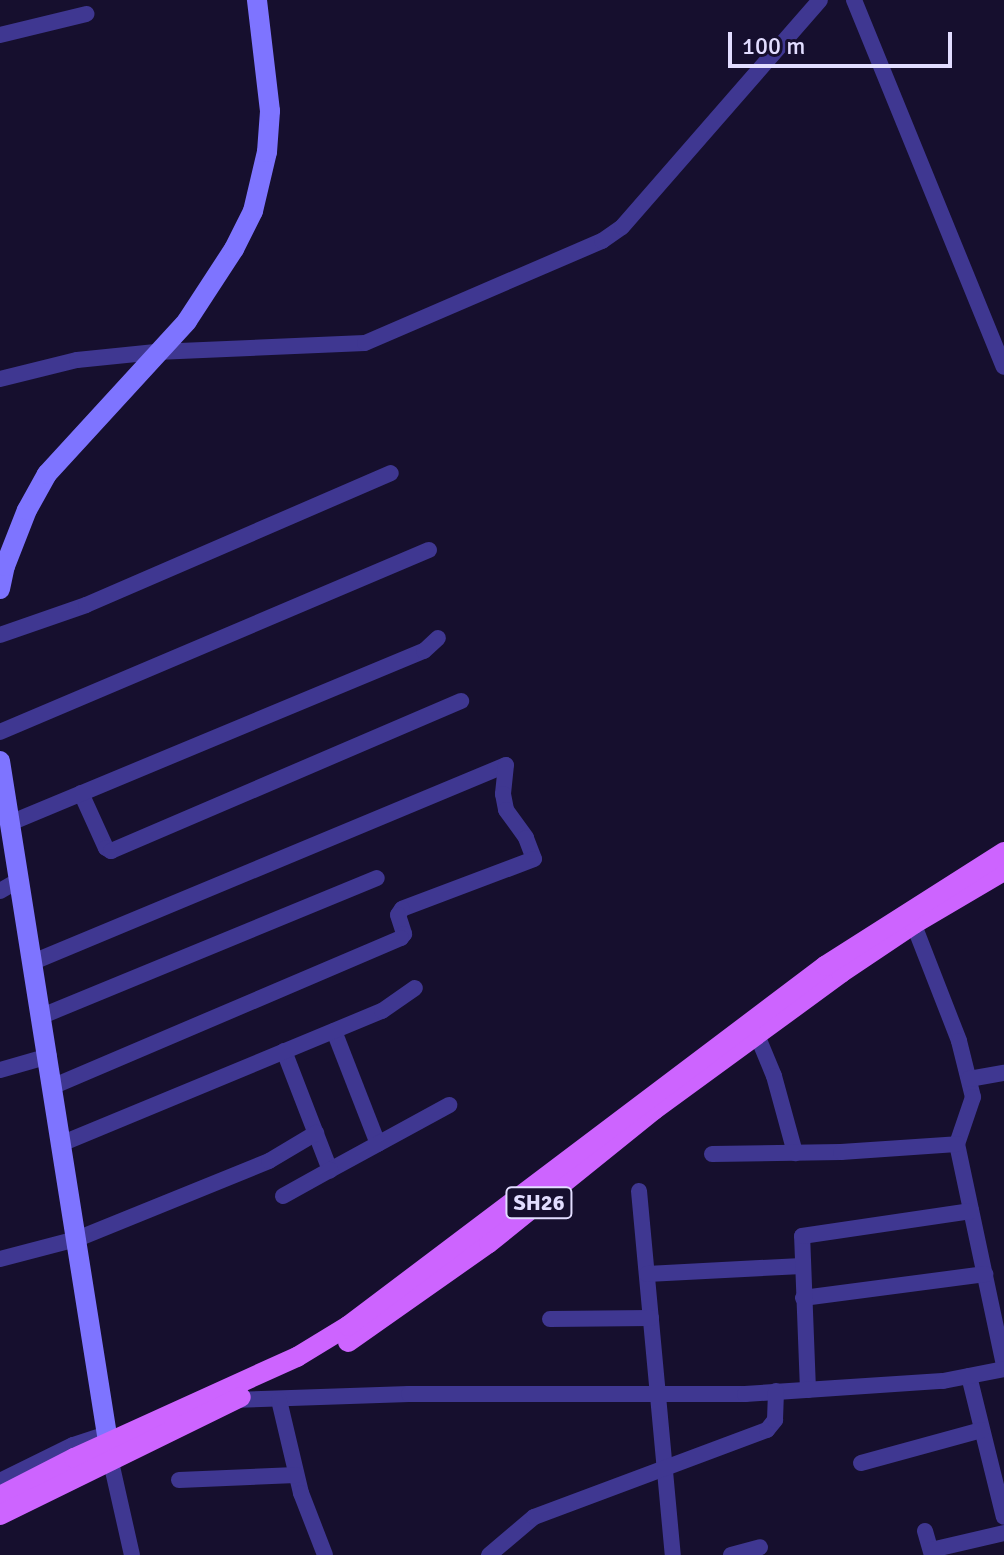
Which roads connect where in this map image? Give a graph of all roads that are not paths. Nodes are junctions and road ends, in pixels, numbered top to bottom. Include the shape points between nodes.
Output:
1 (257, 0) edge
2 (820, 0) edge
3 (854, 0) edge
4 (86, 14) dead end
5 (0, 35) edge
6 (996, 325) edge
7 (156, 352) junction
8 (1004, 367) edge
9 (0, 379) edge
10 (391, 473) dead end
11 (429, 550) dead end
12 (0, 589) edge
13 (0, 635) edge
14 (438, 638) dead end
15 (461, 701) dead end
16 (0, 732) edge
17 (0, 761) edge
18 (81, 793) junction
19 (10, 823) junction
20 (1004, 852) edge
21 (1004, 871) edge
22 (377, 878) dead end
23 (19, 880) junction
24 (0, 891) edge
25 (911, 917) junction
26 (33, 962) junction
27 (415, 988) dead end
28 (42, 1016) junction
29 (334, 1031) junction
30 (757, 1035) junction
31 (284, 1051) junction
32 (49, 1056) junction
33 (0, 1070) edge
34 (1004, 1073) edge
35 (969, 1079) junction
36 (54, 1086) junction
37 (449, 1105) dead end
38 (316, 1133) junction
39 (63, 1143) junction
40 (378, 1144) junction
41 (957, 1144) junction
42 (795, 1153) junction
43 (712, 1154) dead end
44 (330, 1170) junction
45 (639, 1191) dead end
46 (283, 1196) dead end
47 (971, 1211) junction
48 (77, 1239) junction
49 (0, 1259) edge
50 (802, 1266) junction
51 (647, 1274) junction
52 (985, 1274) junction
53 (803, 1298) junction
54 (651, 1318) junction
55 (550, 1319) dead end
56 (1004, 1367) edge
57 (969, 1376) junction
58 (808, 1390) junction
59 (776, 1391) junction
60 (660, 1392) junction
61 (234, 1400) junction
62 (279, 1400) junction
63 (202, 1401) junction
64 (982, 1430) junction
65 (109, 1447) junction
66 (861, 1463) dead end
67 (665, 1467) junction
68 (296, 1475) junction
69 (179, 1480) dead end
70 (0, 1481) edge
71 (0, 1496) edge
72 (0, 1515) edge
73 (1004, 1517) edge
74 (925, 1531) dead end
75 (1004, 1533) edge
76 (760, 1547) dead end
77 (931, 1552) edge
78 (132, 1555) edge
79 (325, 1555) edge
80 (489, 1555) edge
81 (673, 1555) edge
82 (731, 1555) edge

1 - 7 street via 270,111 253,211 187,321
2 - 7 street via 622,227 602,241 374,341
3 - 6 street
4 - 5 street
6 - 8 street
7 - 9 street via 77,360
7 - 12 street via 47,474 27,510
10 - 13 street via 86,605
11 - 16 street
14 - 18 street via 424,651
15 - 18 street via 111,851
17 - 19 street
18 - 19 street
19 - 23 street
20 - 25 main road, SH26
21 - 25 main road, SH26
22 - 28 street
23 - 24 street
23 - 26 street
25 - 30 main road, SH26
25 - 35 street
25 - 63 main road, SH26 via 825,966 348,1326 297,1357
26 - 28 street
26 - 36 street via 506,765 506,810 534,859 402,909 401,938
27 - 29 street via 382,1011
28 - 32 street
29 - 31 street
29 - 40 street
30 - 42 street
30 - 61 main road, SH26 via 489,1243 351,1340
31 - 38 street
31 - 39 street
32 - 33 street
32 - 36 street
34 - 35 street
35 - 41 street via 973,1097
36 - 39 street
37 - 40 street
38 - 44 street
38 - 48 street via 269,1161
39 - 48 street
40 - 44 street
41 - 42 street
41 - 47 street
42 - 43 street
44 - 46 street
45 - 51 street
47 - 50 street via 804,1235
47 - 52 street
48 - 49 street
48 - 65 street
50 - 51 street
50 - 53 street
51 - 54 street
52 - 53 street
52 - 56 street
53 - 58 street
54 - 55 street
54 - 60 street
56 - 57 street
57 - 58 street
57 - 64 street
58 - 59 street
59 - 60 street
59 - 67 street via 775,1420 767,1430
60 - 62 street
60 - 67 street
61 - 62 street
61 - 63 street
61 - 65 main road, SH26
62 - 68 street
63 - 65 main road, SH26
64 - 66 street
64 - 73 street
65 - 70 street via 73,1445
65 - 71 main road, SH26
65 - 72 main road, SH26
65 - 78 street
67 - 80 street via 534,1517
67 - 81 street
68 - 69 street
68 - 79 street
74 - 77 street
75 - 77 street
76 - 82 street

